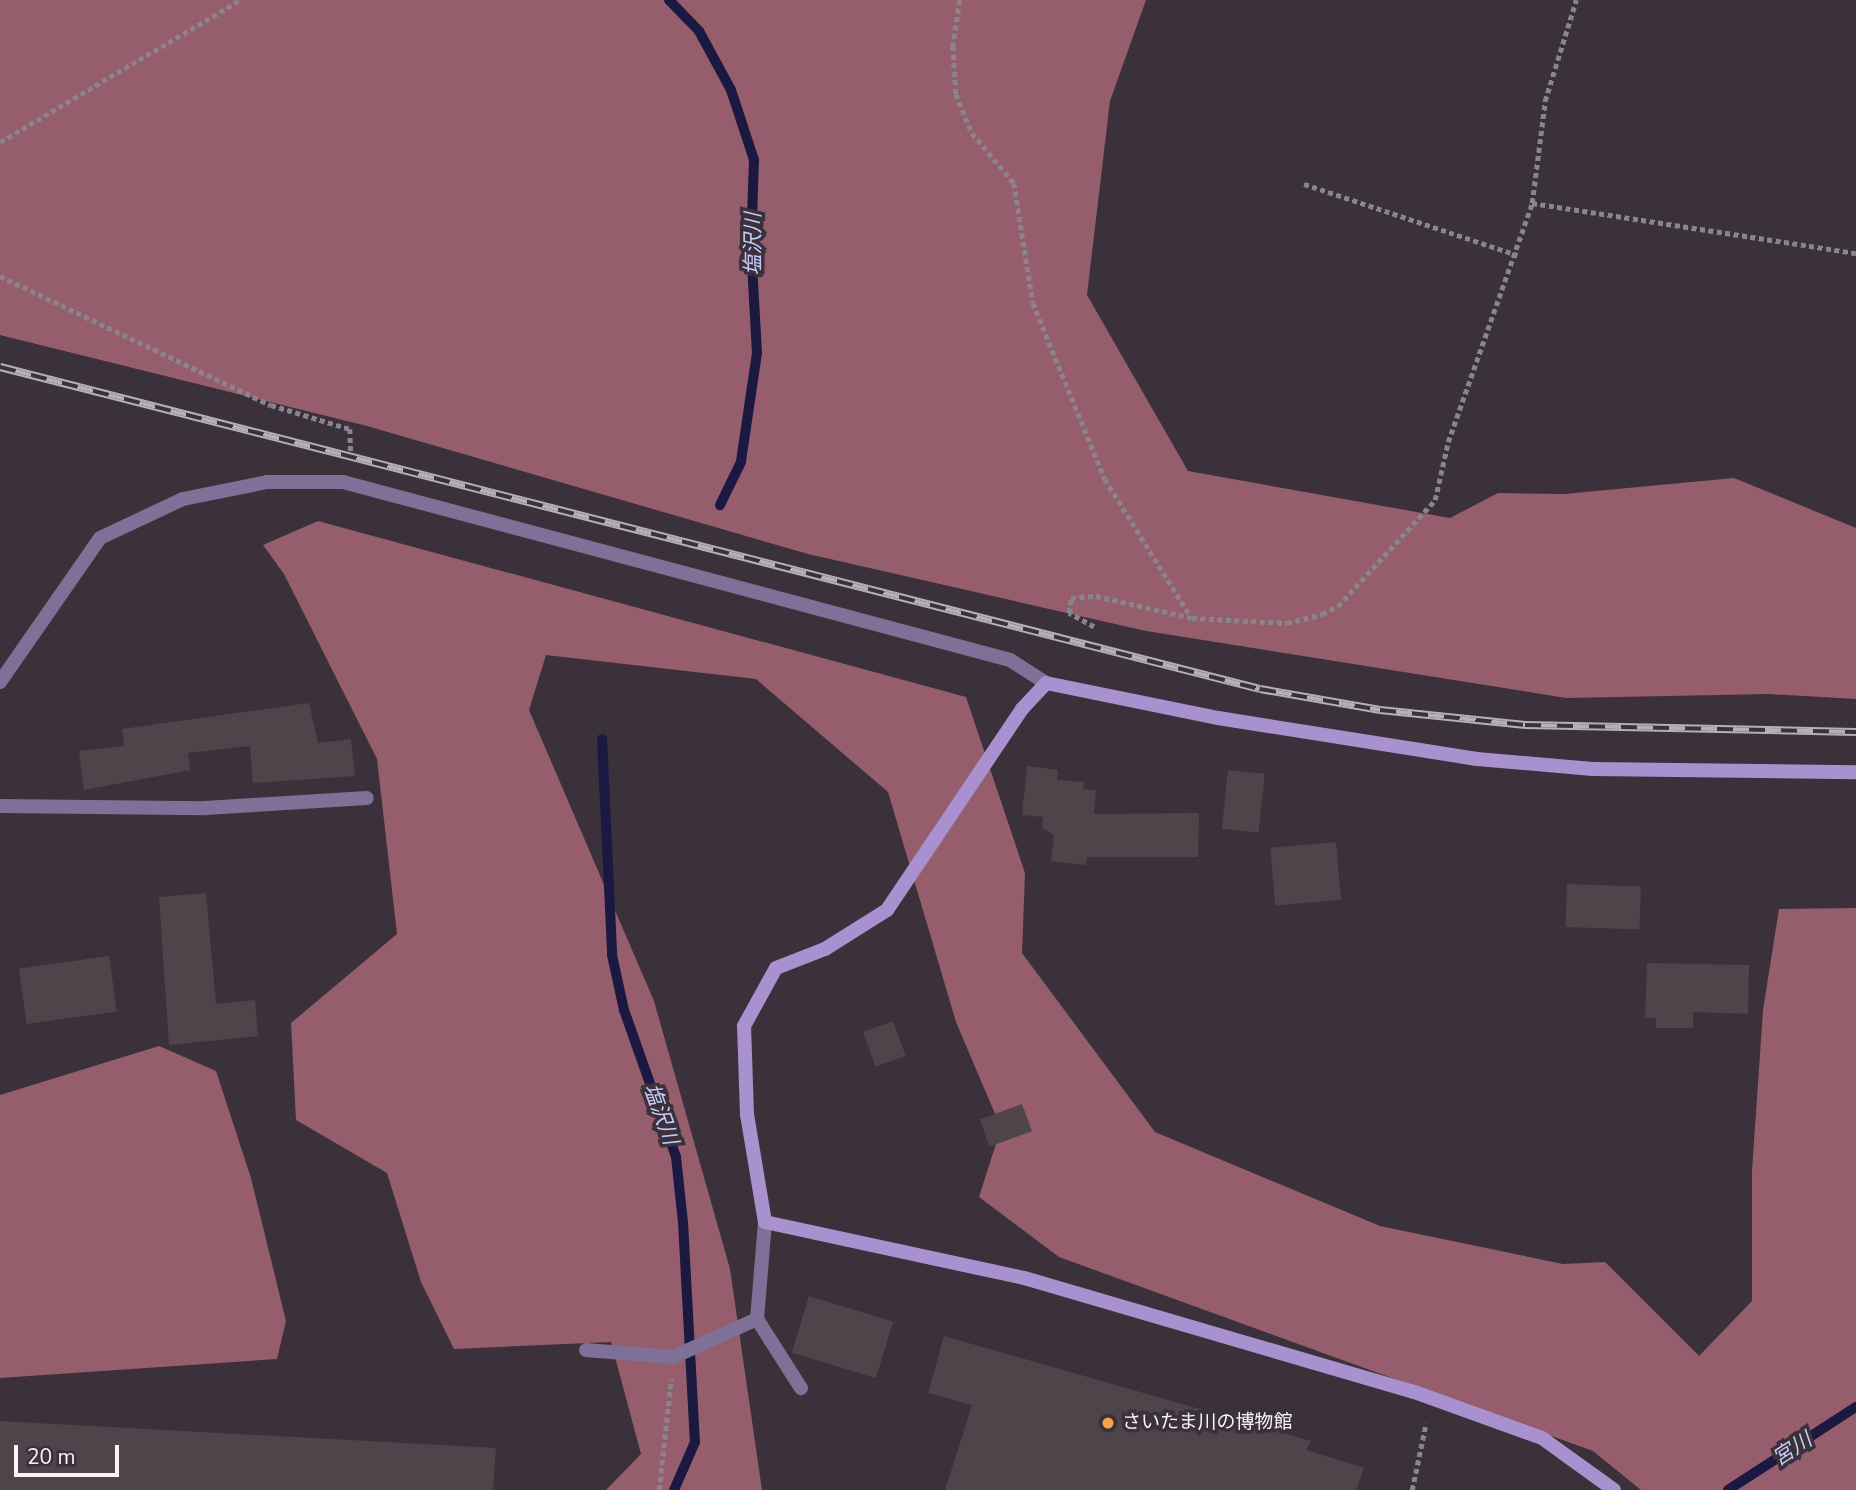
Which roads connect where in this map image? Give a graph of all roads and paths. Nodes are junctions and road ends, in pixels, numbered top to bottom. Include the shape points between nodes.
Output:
1 (240, 0) edge
2 (960, 0) edge
3 (1576, 0) edge
4 (0, 142) edge
5 (1304, 184) dead end
6 (1532, 204) junction
7 (1856, 253) edge
8 (1517, 255) junction
9 (0, 276) edge
10 (343, 482) junction
11 (1192, 618) junction
12 (1094, 627) dead end
13 (0, 682) edge
14 (1046, 683) junction
15 (1856, 772) edge
16 (367, 798) dead end
17 (0, 806) edge
18 (765, 1222) junction
19 (757, 1319) junction
20 (586, 1350) dead end
21 (673, 1357) junction
22 (801, 1388) dead end
23 (1434, 1399) junction
24 (659, 1490) edge
25 (1412, 1490) edge
26 (1614, 1490) edge

1 - 4 path
2 - 11 path via 953,46 956,94 972,133 1014,183 1033,303 1105,479
3 - 6 path via 1545,101
5 - 8 path
6 - 7 path
6 - 8 path
8 - 11 path via 1448,442 1435,500 1338,606 1322,614 1286,624
9 - 10 path via 271,405 350,429 351,459
10 - 13 street via 267,482 183,499 100,538
10 - 14 street via 1010,660
11 - 12 path via 1096,596 1071,598 1069,613
14 - 15 street via 1218,718 1477,758 1592,769
14 - 18 street via 1022,709 887,910 825,949 776,968 744,1026 747,1115
16 - 17 street via 205,808
18 - 19 street
18 - 23 street via 1024,1278
19 - 21 street
19 - 22 street
20 - 21 street
21 - 24 path
23 - 25 path via 1418,1446
23 - 26 street via 1542,1438

